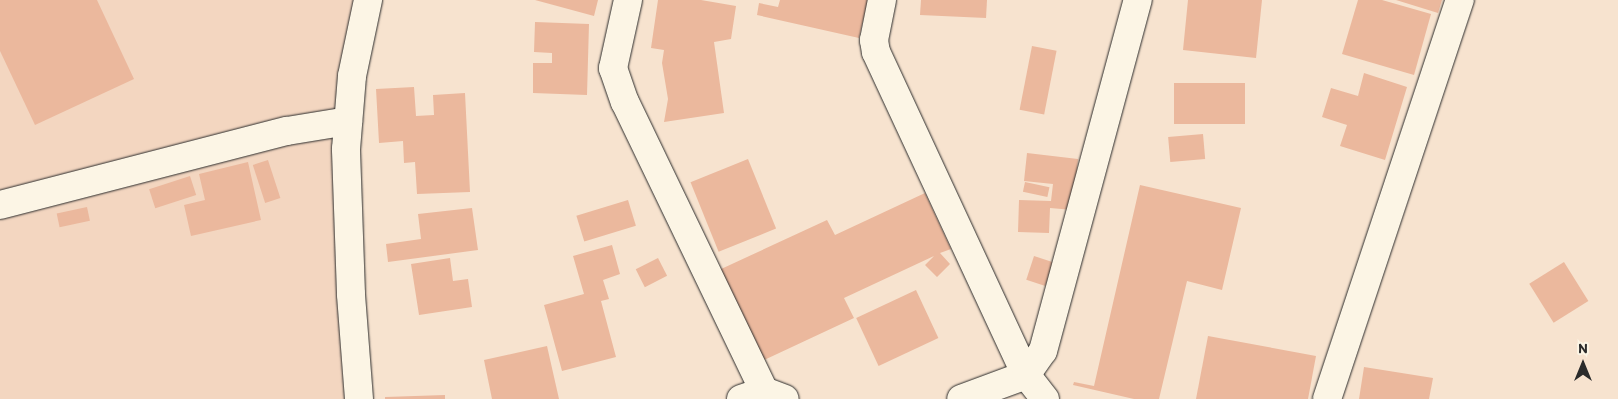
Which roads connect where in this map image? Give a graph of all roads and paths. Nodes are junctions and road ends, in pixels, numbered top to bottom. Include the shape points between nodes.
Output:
1 (368, 0) edge
2 (628, 0) edge
3 (882, 0) edge
4 (1138, 0) edge
5 (1460, 0) edge
6 (348, 121) junction
7 (0, 205) edge
8 (1026, 375) junction
9 (763, 396) edge
10 (358, 399) edge
11 (961, 399) edge
12 (1044, 399) edge
13 (1327, 399) edge

1 - 6 street via 352,76
2 - 9 street via 613,68 625,102
3 - 8 street via 874,40 876,52
4 - 8 street via 1043,351
5 - 13 street
6 - 7 street via 287,131
6 - 10 street via 350,284
8 - 11 street
8 - 12 street

